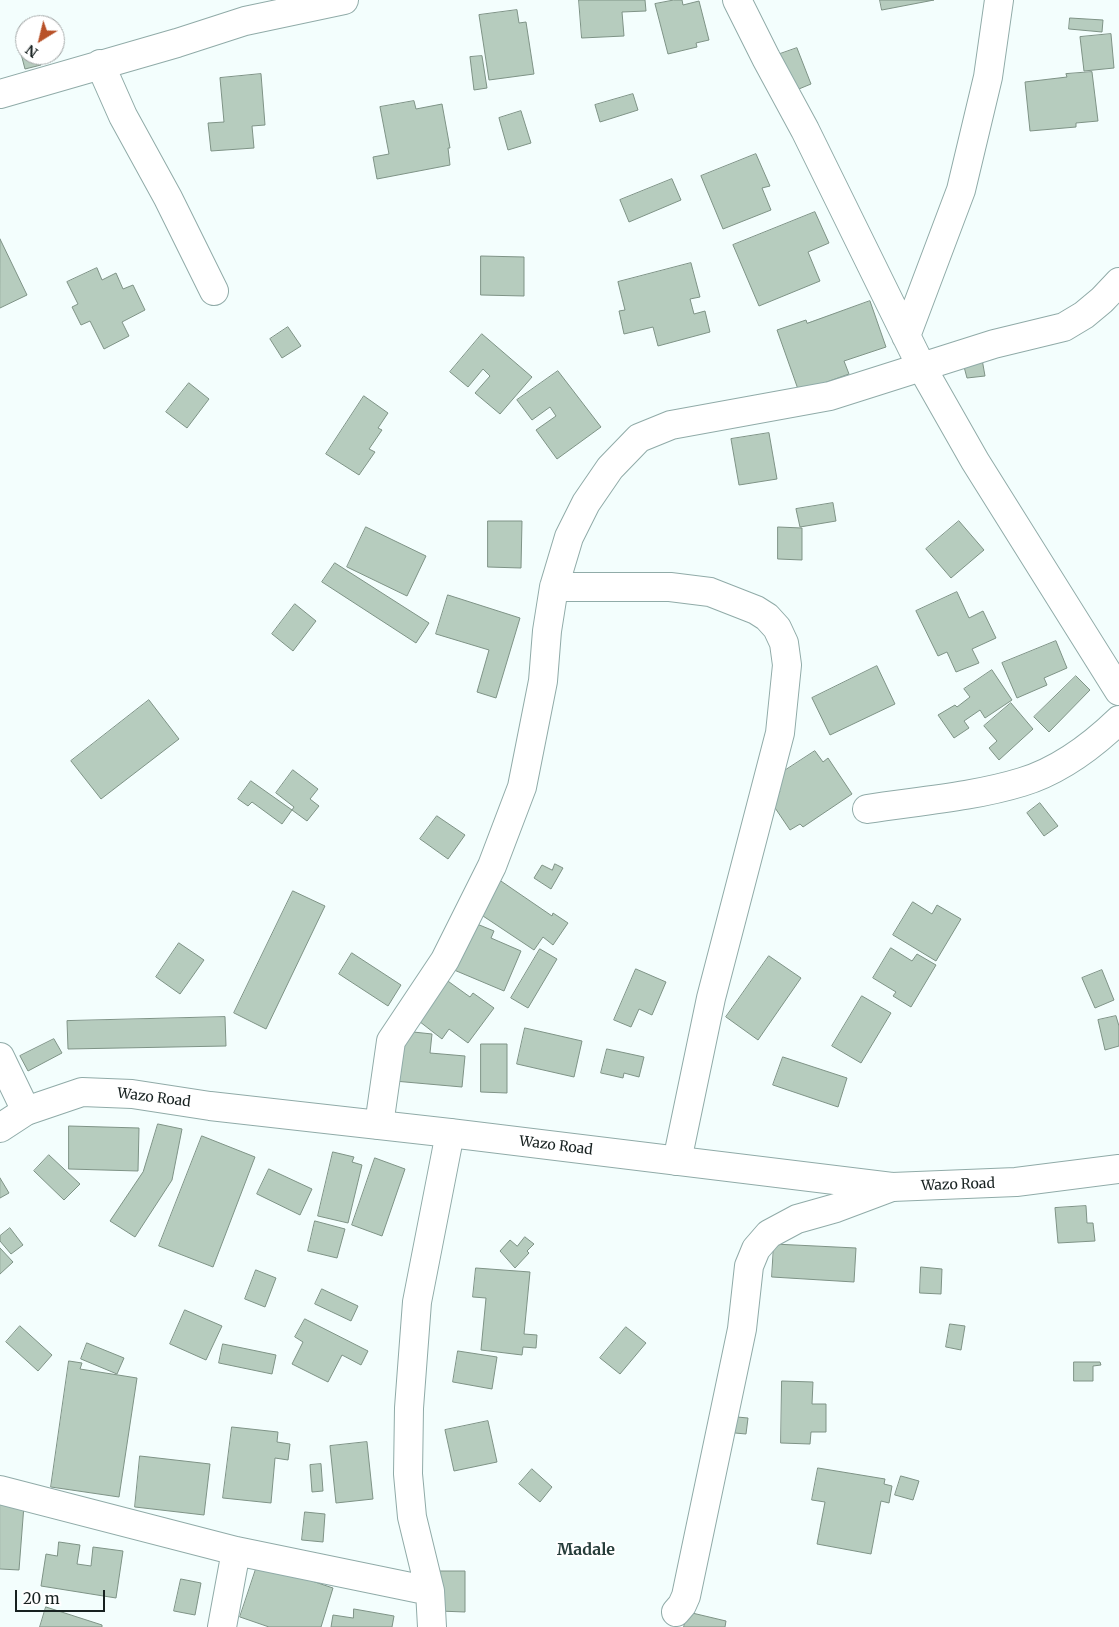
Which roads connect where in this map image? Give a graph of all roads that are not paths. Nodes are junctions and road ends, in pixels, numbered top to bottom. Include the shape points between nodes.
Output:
1 (344, 0) edge
2 (737, 0) edge
3 (999, 0) edge
4 (100, 64) junction
5 (0, 94) edge
6 (1119, 282) edge
7 (214, 291) dead end
8 (906, 336) junction
9 (921, 366) junction
10 (554, 587) junction
11 (1119, 691) edge
12 (1119, 720) edge
13 (867, 809) dead end
14 (0, 1057) edge
15 (26, 1111) junction
16 (379, 1125) junction
17 (0, 1128) edge
18 (450, 1133) junction
19 (677, 1161) junction
20 (1119, 1169) edge
21 (892, 1187) junction
22 (0, 1490) edge
23 (236, 1551) junction
24 (430, 1591) junction
25 (676, 1612) dead end
26 (222, 1627) edge
27 (432, 1627) edge

1 - 4 street via 245,21
2 - 8 street
3 - 8 street via 988,77 961,190
4 - 5 street
4 - 7 street via 123,116
6 - 9 street via 1084,315 1064,327
8 - 9 street
9 - 10 street via 830,396 671,425 639,438 610,468 586,503 569,537
9 - 11 street via 975,461
10 - 16 street via 543,682 522,787 492,866 445,960 391,1042
10 - 19 street via 670,587 710,592 756,610 777,628 784,643 787,665 780,733 711,998
12 - 13 street via 1064,763 1024,782
14 - 15 street
15 - 16 street, Wazo Road via 82,1092 132,1094
15 - 17 street, Wazo Road
16 - 18 street, Wazo Road
18 - 19 street, Wazo Road
18 - 24 street via 417,1302 409,1408 408,1474 412,1509
19 - 21 street, Wazo Road
20 - 21 street, Wazo Road via 1016,1182
21 - 25 street via 797,1219 769,1234 756,1249 749,1266 742,1329 686,1596
22 - 23 street
23 - 24 street
23 - 26 street
24 - 27 street

